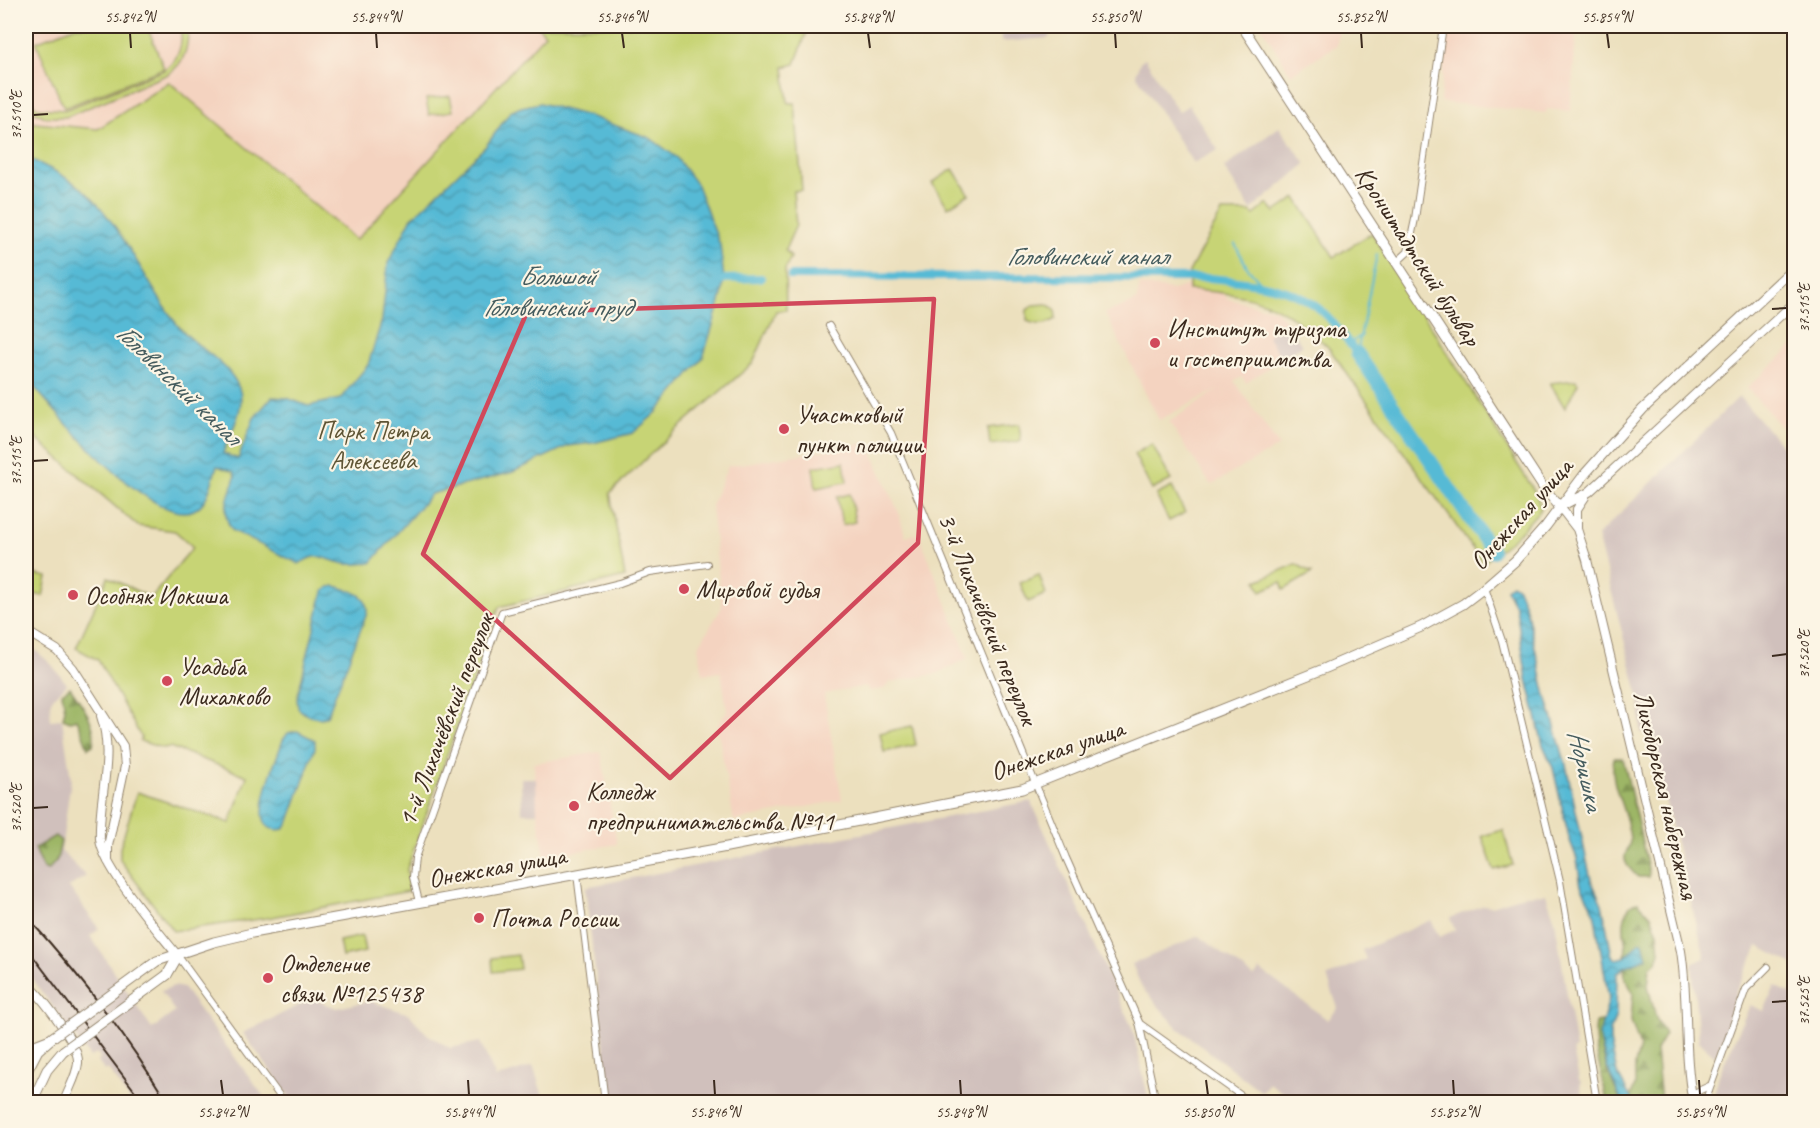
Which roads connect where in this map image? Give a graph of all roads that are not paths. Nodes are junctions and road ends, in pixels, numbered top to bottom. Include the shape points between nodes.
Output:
1 (1242, 26) edge
2 (1443, 26) edge
3 (1397, 262) junction
4 (1794, 268) edge
5 (1794, 303) edge
6 (829, 326) dead end
7 (1589, 492) junction
8 (1560, 507) junction
9 (1577, 529) junction
10 (707, 564) dead end
11 (1484, 588) junction
12 (26, 631) edge
13 (100, 712) junction
14 (1036, 785) junction
15 (108, 861) junction
16 (577, 874) junction
17 (419, 902) junction
18 (178, 956) junction
19 (1768, 967) dead end
20 (26, 983) edge
21 (1139, 1022) junction
22 (53, 1037) junction
23 (26, 1048) edge
24 (26, 1073) edge
25 (1708, 1086) junction
26 (1692, 1098) edge
27 (32, 1102) edge
28 (64, 1102) edge
29 (284, 1102) edge
30 (605, 1102) edge
31 (1156, 1102) edge
32 (1250, 1102) edge
33 (1597, 1102) edge
34 (1705, 1102) edge

1 - 3 main road, Кронштадтский бульвар
2 - 3 street via 1415,219 1408,252
3 - 8 main road, Кронштадтский бульвар via 1543,487
4 - 8 main road, Онежская улица via 1643,409
5 - 7 street
6 - 14 street, 3-й Лихачёвский переулок via 891,433
7 - 8 street
7 - 9 street via 1577,509
8 - 9 street, Лихоборская набережная
8 - 11 main road, Онежская улица via 1515,561
9 - 26 street, Лихоборская набережная via 1681,951 1688,1002
10 - 17 street, 1-й Лихачёвский переулок via 650,572 502,612 415,858 413,877
11 - 14 main road, Онежская улица via 1463,604 1403,635
11 - 33 street via 1502,640 1560,881
12 - 13 street via 57,650
13 - 15 street via 107,750 100,840
13 - 15 street via 116,731 124,755
14 - 16 main road, Онежская улица via 728,848
14 - 21 street, 3-й Лихачёвский переулок
15 - 18 street
16 - 17 main road, Онежская улица
16 - 30 street
17 - 18 main road, Онежская улица via 236,936
18 - 22 main road, Онежская улица, bridge via 157,961
18 - 27 main road, bridge via 167,975 63,1051 47,1070
18 - 29 street
19 - 25 street via 1746,989
20 - 28 street via 77,1052 78,1065
21 - 31 street, 3-й Лихачёвский переулок
21 - 32 street
22 - 23 street
22 - 24 main road via 38,1050
25 - 26 street
25 - 34 street

